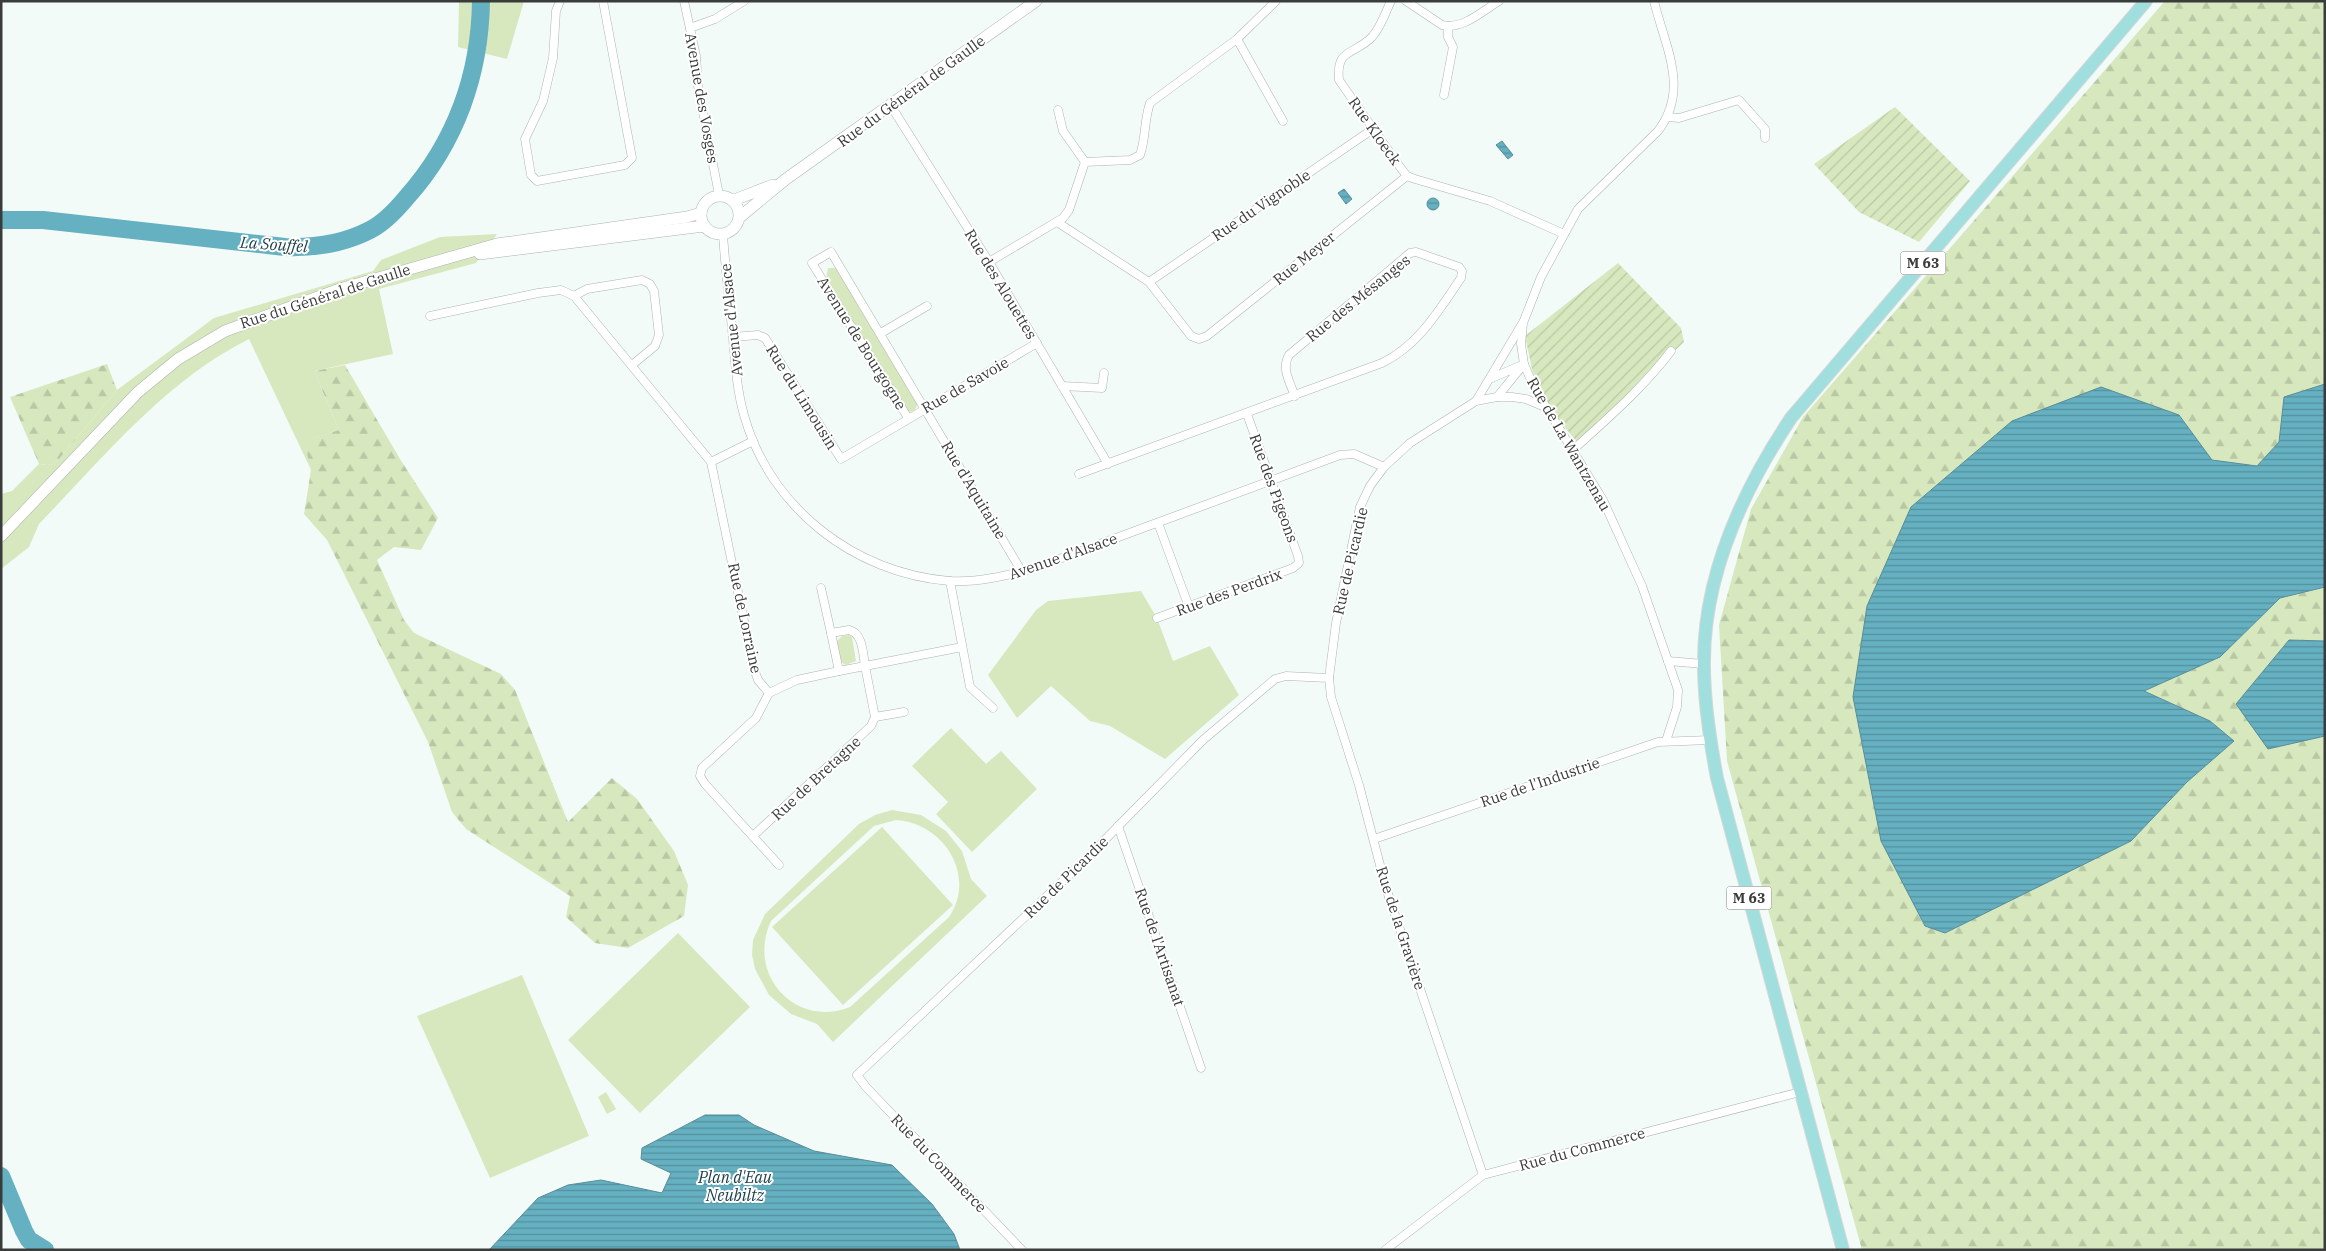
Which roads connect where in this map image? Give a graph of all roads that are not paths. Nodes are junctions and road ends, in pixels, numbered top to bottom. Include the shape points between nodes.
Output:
1 (560, 1) edge
2 (602, 1) edge
3 (684, 1) edge
4 (744, 1) edge
5 (1036, 1) edge
6 (1276, 1) edge
7 (1391, 1) edge
8 (1406, 1) edge
9 (1499, 1) edge
10 (1654, 1) edge
11 (2146, 1) edge
12 (1448, 26) junction
13 (690, 28) junction
14 (1237, 39) junction
15 (1444, 95) dead end
16 (891, 106) junction
17 (1058, 110) dead end
18 (1669, 117) junction
19 (1283, 121) dead end
20 (1373, 129) junction
21 (1766, 138) dead end
22 (1085, 162) junction
23 (1407, 176) junction
24 (786, 180) junction
25 (719, 195) junction
26 (734, 200) junction
27 (701, 213) junction
28 (740, 217) junction
29 (1057, 222) junction
30 (704, 226) junction
31 (723, 234) junction
32 (1564, 234) junction
33 (460, 255) junction
34 (989, 262) junction
35 (1149, 282) junction
36 (574, 296) junction
37 (927, 306) dead end
38 (430, 316) dead end
39 (1523, 323) junction
40 (881, 333) junction
41 (733, 337) junction
42 (1037, 343) junction
43 (1671, 351) dead end
44 (1524, 364) junction
45 (632, 365) junction
46 (1104, 372) dead end
47 (1490, 379) junction
48 (1062, 386) junction
49 (1295, 396) junction
50 (1497, 397) junction
51 (1476, 402) junction
52 (1546, 408) junction
53 (925, 409) junction
54 (1247, 414) junction
55 (908, 418) junction
56 (753, 441) junction
57 (1574, 449) junction
58 (841, 459) joint
59 (711, 462) junction
60 (1108, 464) junction
61 (1384, 467) junction
62 (1079, 474) dead end
63 (1270, 481) junction
64 (1158, 523) junction
65 (1, 536) edge
66 (1299, 563) joint
67 (1022, 572) junction
68 (950, 581) junction
69 (821, 588) dead end
70 (1189, 607) junction
71 (1157, 618) dead end
72 (1336, 623) joint
73 (831, 632) junction
74 (962, 647) junction
75 (1668, 661) junction
76 (1704, 664) junction
77 (865, 666) junction
78 (839, 672) junction
79 (1329, 678) junction
80 (769, 693) junction
81 (993, 708) dead end
82 (904, 712) dead end
83 (875, 717) junction
84 (1710, 740) junction
85 (1666, 741) junction
86 (1118, 826) junction
87 (753, 836) junction
88 (1374, 839) junction
89 (779, 865) dead end
90 (1201, 1068) dead end
91 (857, 1075) joint
92 (1800, 1092) junction
93 (1482, 1175) junction
94 (1022, 1250) edge
95 (1385, 1250) edge
96 (1843, 1250) edge

1 - 2 street via 557,4 553,58 543,101 525,139 531,174 536,181 543,182 630,163 632,158
3 - 13 street, Avenue des Vosges
4 - 13 street via 715,19
5 - 16 main road, Rue du Général de Gaulle
6 - 14 street
7 - 20 street, Rue Kloeck via 1373,36 1342,57 1338,65 1339,80
8 - 12 street
9 - 12 street via 1468,21
10 - 18 street, Rue de La Wantzenau via 1676,87
11 - 76 main road, M 63 via 1778,437 1734,524 1714,584
12 - 15 street via 1448,37 1453,47
13 - 25 street, Avenue des Vosges
14 - 19 street
14 - 22 street via 1150,103 1140,155 1130,160
16 - 24 main road, Rue du Général de Gaulle
16 - 34 street, Rue des Alouettes
17 - 22 street via 1062,130
18 - 21 street via 1679,118 1739,100 1766,129
18 - 32 street, Rue de La Wantzenau via 1585,201
20 - 23 street, Rue Kloeck
20 - 35 street, Rue du Vignoble
22 - 29 street via 1069,210
23 - 32 street, Rue Kloeck via 1490,201
23 - 35 street, Rue Meyer via 1207,336 1199,339 1191,336
24 - 26 main road, Rue du Général de Gaulle
24 - 28 main road, Rue du Général de Gaulle
25 - 26 main road
25 - 27 main road via 705,203
26 - 28 main road
27 - 30 main road
27 - 33 main road, Rue du Général de Gaulle via 497,244
28 - 31 main road via 735,228
29 - 34 street
29 - 35 street
30 - 31 main road via 713,233
30 - 33 main road, Rue du Général de Gaulle
31 - 41 street, Avenue d'Alsace
32 - 39 street, Rue de La Wantzenau via 1541,277
33 - 65 main road, Rue du Général de Gaulle via 285,307 197,346 138,392
34 - 42 street, Rue des Alouettes
36 - 38 street via 561,290 538,292
36 - 45 street, Rue de Lorraine
36 - 45 street via 587,289 642,280 650,284 654,291 659,335 655,346
37 - 40 street
39 - 44 street, Rue de La Wantzenau via 1521,344
39 - 47 street, Rue de Picardie
40 - 53 street, Avenue de Bourgogne
40 - 55 street, Avenue de Bourgogne via 831,252 812,263
41 - 56 street, Avenue d'Alsace via 738,390
41 - 58 street, Rue du Limousin via 758,335 765,338
42 - 48 street, Rue des Alouettes
42 - 53 street, Rue de Savoie
43 - 57 street via 1629,398
44 - 47 street
44 - 50 street
44 - 52 street, Rue de La Wantzenau
45 - 59 street, Rue de Lorraine
46 - 48 street via 1102,388
47 - 51 street, Rue de Picardie
48 - 60 street, Rue des Alouettes
49 - 49 street, Rue des Mésanges via 1382,364 1407,348 1430,323 1462,278 1459,267 1416,252 1410,253 1288,356 1286,371
49 - 54 street, Rue des Mésanges
50 - 51 street, Rue de Picardie
50 - 52 street, Rue de Picardie via 1526,399
51 - 61 street, Rue de Picardie via 1410,443
52 - 57 street, Rue de La Wantzenau
53 - 55 street, Rue de Savoie
53 - 67 street, Rue d'Aquitaine
54 - 60 street, Rue des Mésanges
54 - 63 street, Rue des Pigeons
55 - 58 street, Rue de Savoie
56 - 59 street
56 - 68 street, Avenue d'Alsace via 770,476 819,530 842,546 894,570
57 - 75 street, Rue de La Wantzenau via 1607,508 1642,586
59 - 80 street, Rue de Lorraine via 754,669
60 - 62 street, Rue des Mésanges
61 - 63 street, Avenue d'Alsace via 1345,454
61 - 72 street, Rue de Picardie via 1360,507
63 - 64 street, Avenue d'Alsace
63 - 66 street, Rue des Pigeons
64 - 67 street, Avenue d'Alsace
64 - 70 street
66 - 70 street, Rue des Perdrix
67 - 68 street, Avenue d'Alsace
68 - 74 street
69 - 73 street
70 - 71 street, Rue des Perdrix
72 - 79 street, Rue de la Gravière
73 - 77 street via 849,630 856,634
73 - 78 street
74 - 77 street
74 - 81 street via 970,687
75 - 76 street
75 - 85 street, Rue de La Wantzenau via 1678,690 1677,707
76 - 84 main road, M 63
77 - 78 street
77 - 83 street
78 - 80 street via 798,680
79 - 86 street, Rue de Picardie via 1286,676 1275,679 1203,740
79 - 88 street, Rue de la Gravière via 1331,697
80 - 87 street, Rue de Lorraine via 756,718 701,771 705,784
82 - 83 street
83 - 87 street, Rue de Bretagne via 868,730
84 - 85 street, Rue de l'Industrie
84 - 92 main road, M 63 via 1717,778
85 - 88 street, Rue de l'Industrie
86 - 90 street, Rue de l'Artisanat
86 - 91 street, Rue de Picardie
87 - 89 street, Rue de Lorraine
88 - 93 street, Rue de la Gravière via 1389,897
91 - 94 street, Rue du Commerce
92 - 93 street, Rue du Commerce
92 - 96 main road, M 63
93 - 95 street, Rue du Commerce

